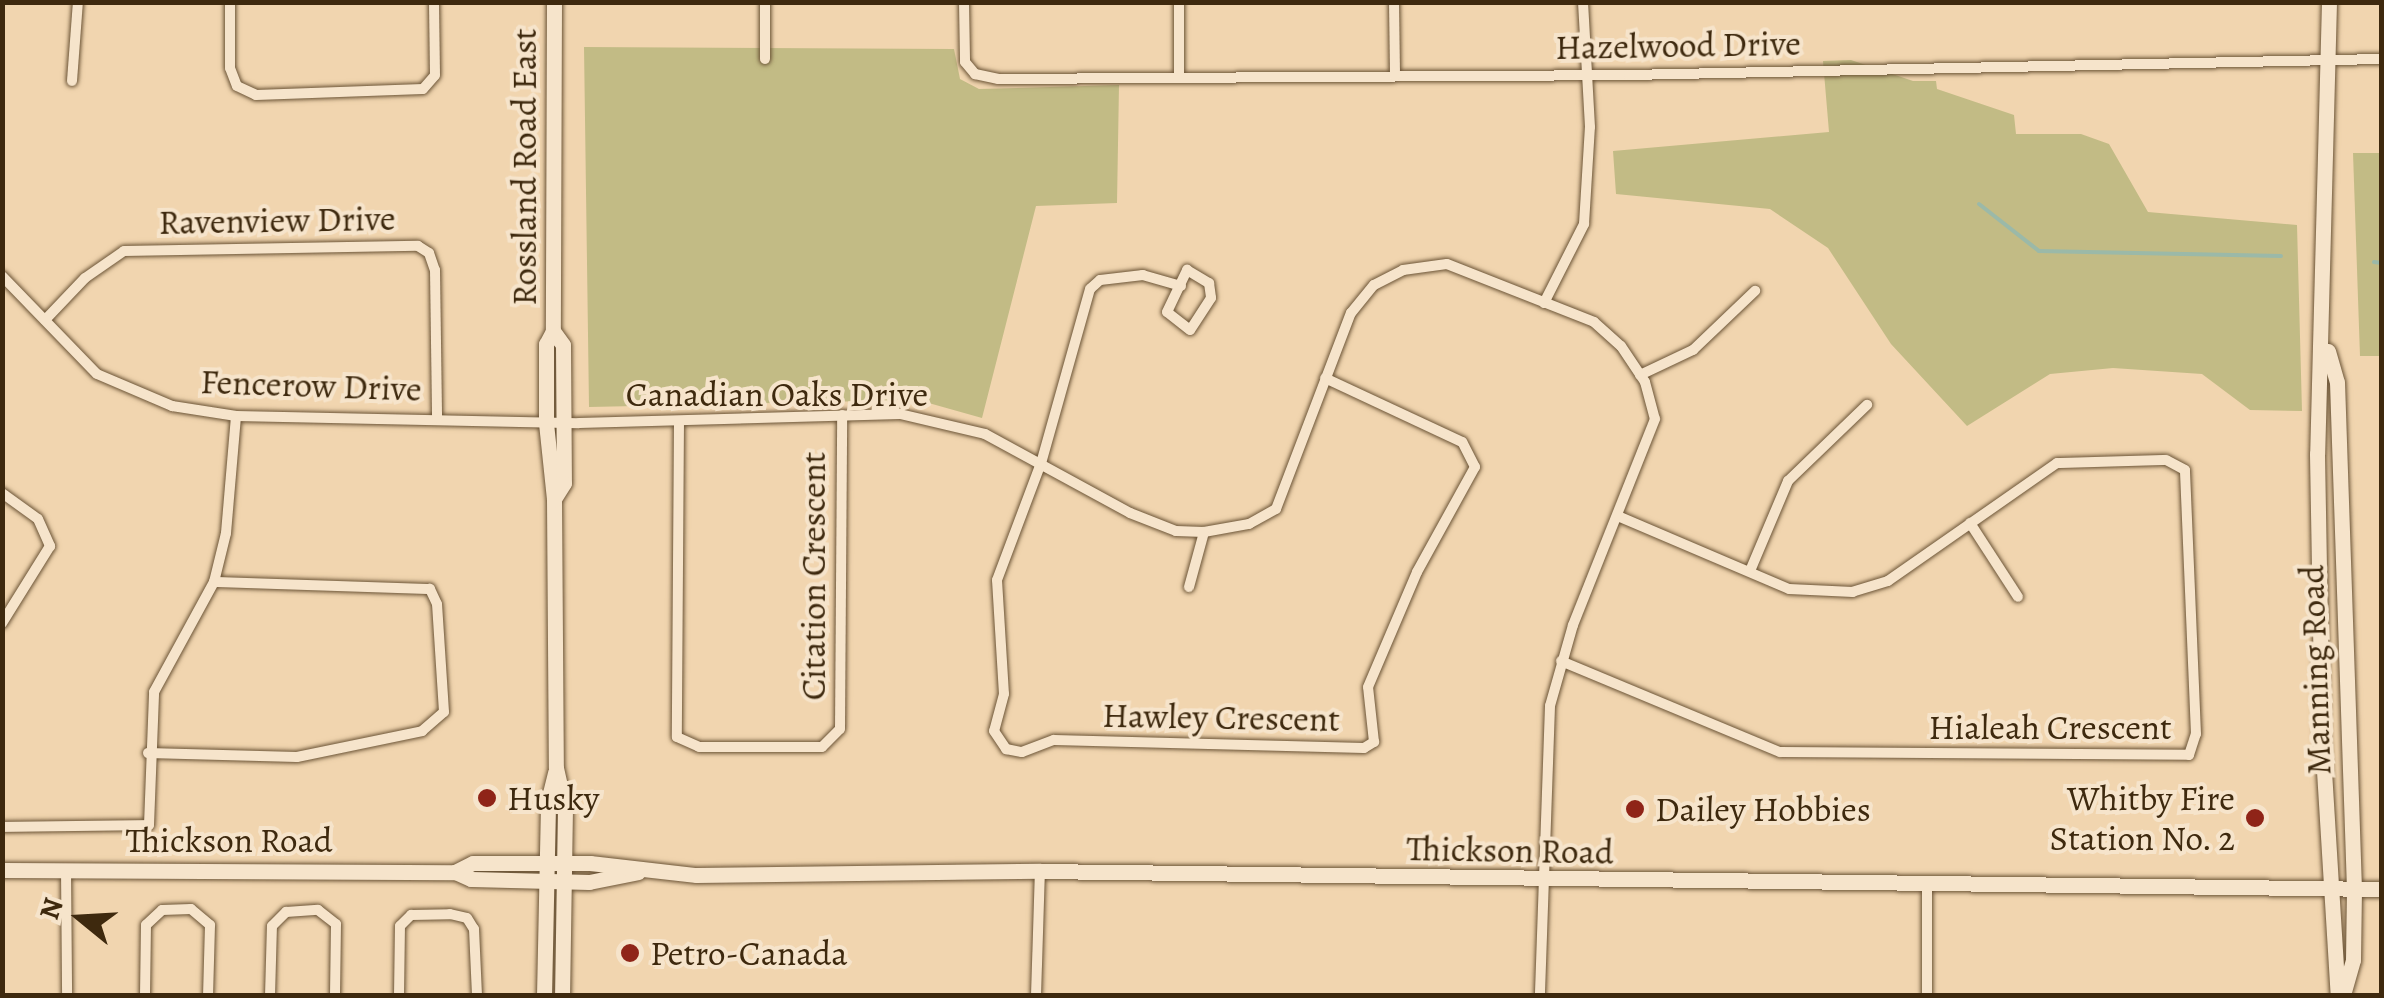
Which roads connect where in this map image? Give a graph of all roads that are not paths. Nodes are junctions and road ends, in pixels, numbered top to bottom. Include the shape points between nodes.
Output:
1 (78, 2) edge
2 (230, 2) edge
3 (434, 2) edge
4 (554, 2) edge
5 (766, 2) edge
6 (964, 2) edge
7 (1179, 2) edge
8 (1394, 2) edge
9 (1583, 2) edge
10 (2329, 2) edge
11 (765, 59) dead end
12 (2382, 59) edge
13 (2329, 60) junction
14 (1588, 73) junction
15 (1179, 76) junction
16 (1395, 76) junction
17 (72, 82) dead end
18 (2, 276) edge
19 (1181, 286) junction
20 (1755, 291) dead end
21 (1544, 303) junction
22 (45, 320) junction
23 (553, 332) junction
24 (2325, 342) junction
25 (1640, 375) junction
26 (1325, 378) junction
27 (1866, 405) dead end
28 (842, 415) junction
29 (236, 416) junction
30 (437, 418) junction
31 (680, 421) junction
32 (546, 422) junction
33 (563, 423) junction
34 (1041, 463) junction
35 (2, 493) edge
36 (554, 499) junction
37 (1620, 517) junction
38 (1970, 523) junction
39 (1204, 532) junction
40 (1750, 570) junction
41 (214, 582) junction
42 (1189, 587) dead end
43 (2018, 597) dead end
44 (2, 622) edge
45 (1562, 660) junction
46 (148, 753) junction
47 (556, 768) junction
48 (2, 826) edge
49 (546, 862) junction
50 (564, 862) junction
51 (66, 869) junction
52 (2, 870) edge
53 (1040, 871) junction
54 (456, 872) junction
55 (638, 872) junction
56 (546, 882) junction
57 (563, 882) junction
58 (1544, 882) junction
59 (1928, 885) junction
60 (2333, 888) junction
61 (2354, 888) junction
62 (2382, 889) edge
63 (67, 996) edge
64 (145, 996) edge
65 (208, 996) edge
66 (270, 996) edge
67 (336, 996) edge
68 (399, 996) edge
69 (477, 996) edge
70 (544, 996) edge
71 (562, 996) edge
72 (1036, 996) edge
73 (1540, 996) edge
74 (1927, 996) edge
75 (2341, 996) edge

1 - 17 street
2 - 3 street via 230,68 238,86 256,95 403,95 423,90 435,75
4 - 23 main road, Rossland Road East
5 - 11 street
6 - 15 street, Hazelwood Drive via 963,53 975,74
7 - 15 street
8 - 16 street
9 - 14 street
10 - 13 main road, Manning Road
12 - 13 street, Hazelwood Drive
13 - 14 street, Hazelwood Drive
13 - 24 main road, Manning Road
14 - 16 street, Hazelwood Drive
14 - 21 street via 1584,224
15 - 16 street, Hazelwood Drive
18 - 22 street, Fencerow Drive
19 - 19 street via 1167,312 1190,330 1211,298 1209,283 1187,270
19 - 34 street via 1143,274 1100,280 1090,288
20 - 25 street via 1693,350
21 - 25 street, Canadian Oaks Drive via 1594,322
21 - 26 street, Canadian Oaks Drive via 1447,264 1402,270 1374,285 1351,313
22 - 29 street, Fencerow Drive via 96,374 172,406
22 - 30 street, Ravenview Drive via 124,251 418,246 429,253 434,270
23 - 32 main road, Rossland Road East via 546,344
23 - 33 main road, Rossland Road East via 564,345
24 - 60 main road, Manning Road via 2317,454 2322,738
24 - 61 main road, Manning Road via 2337,382
25 - 37 street, Canadian Oaks Drive via 1654,418
26 - 34 street, Hawley Crescent via 1462,442 1475,466 1417,572 1368,688 1378,732 1364,748 1054,740 1022,752 1006,749 994,731 1004,694 997,580
26 - 39 street, Canadian Oaks Drive via 1276,510 1249,524
27 - 40 street via 1788,481
28 - 31 street, Canadian Oaks Drive
28 - 31 street, Citation Crescent via 840,730 822,747 699,746 678,736
28 - 34 street, Canadian Oaks Drive via 949,421
29 - 30 street, Fencerow Drive
29 - 41 street via 226,533
30 - 32 street, Fencerow Drive
31 - 33 street, Canadian Oaks Drive
32 - 33 street, Canadian Oaks Drive
32 - 36 main road, Rossland Road East
33 - 36 main road, Rossland Road East via 564,484
34 - 39 street, Canadian Oaks Drive via 1130,513 1176,531
35 - 44 street via 38,519 50,546
36 - 47 main road, Rossland Road East
37 - 40 street, Hialeah Crescent
37 - 45 street, Canadian Oaks Drive
38 - 40 street, Hialeah Crescent via 1888,582 1853,592 1789,589
38 - 43 street
38 - 45 street, Hialeah Crescent via 2056,463 2166,460 2185,470 2196,734 2188,755 1780,752
39 - 42 street
41 - 46 street via 154,692
41 - 46 street via 430,589 437,604 444,712 422,732 297,757
45 - 58 street, Canadian Oaks Drive via 1550,706
46 - 48 street via 149,825
47 - 49 main road, Rossland Road East
47 - 50 main road, Rossland Road East via 565,808
49 - 50 main road, Thickson Road
49 - 54 main road, Thickson Road via 473,863
49 - 56 main road, Rossland Road East
50 - 55 main road, Thickson Road
50 - 57 main road, Rossland Road East
51 - 52 main road, Thickson Road
51 - 54 main road, Thickson Road
51 - 63 street
53 - 55 main road, Thickson Road
53 - 58 main road, Thickson Road
53 - 72 street
54 - 56 main road, Thickson Road
55 - 57 main road, Thickson Road via 619,881
56 - 57 main road, Thickson Road
56 - 70 main road, Rossland Road East
57 - 71 main road, Rossland Road East
58 - 59 main road, Thickson Road
58 - 73 street, Canadian Oaks Drive
59 - 60 main road, Thickson Road
59 - 74 street
60 - 61 main road, Thickson Road
60 - 75 main road, Manning Road
61 - 62 main road, Thickson Road
61 - 75 main road, Manning Road via 2353,960
64 - 65 street via 146,925 162,910 191,909 203,912 210,925
66 - 67 street via 272,926 286,912 318,910 336,924
68 - 69 street via 400,926 411,915 450,914 468,918 474,928

